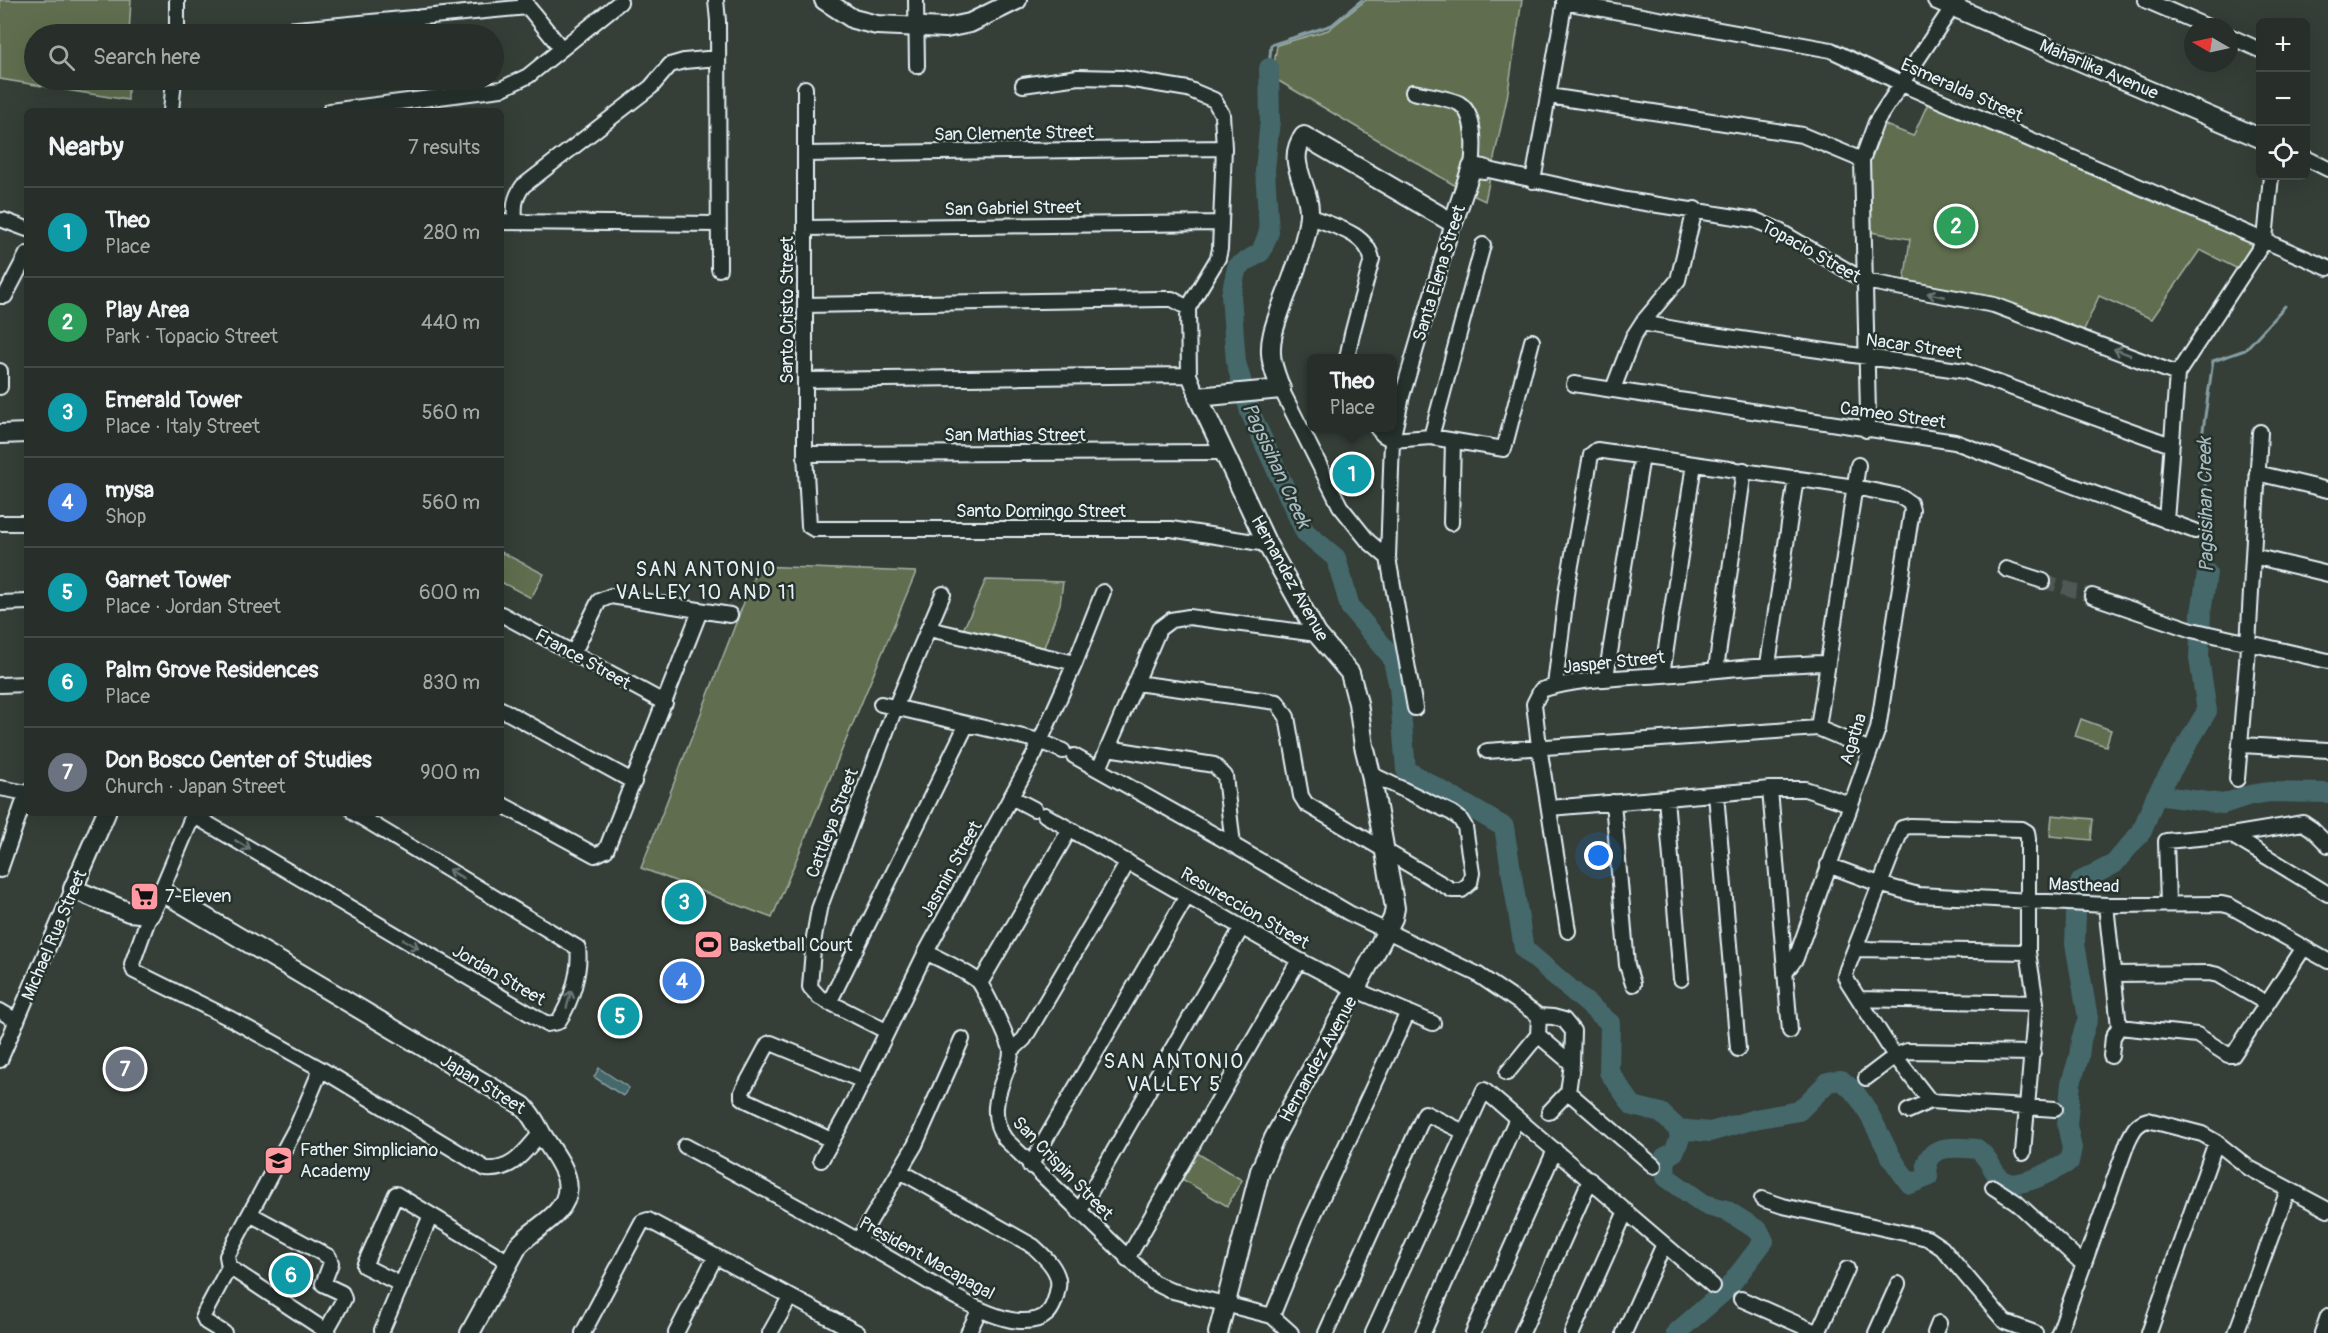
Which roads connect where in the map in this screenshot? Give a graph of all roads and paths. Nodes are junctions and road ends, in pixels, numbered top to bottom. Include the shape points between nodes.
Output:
1 (177, 0) edge
2 (716, 0) edge
3 (824, 0) edge
4 (916, 0) edge
5 (1017, 0) edge
6 (2145, 0) edge
7 (1564, 1) edge
8 (1949, 2) edge
9 (526, 3) edge
10 (620, 3) dead end
11 (2187, 18) edge
12 (177, 24) edge
13 (335, 24) edge
14 (917, 28) junction
15 (2238, 40) edge
16 (561, 48) junction
17 (2256, 48) edge
18 (718, 58) junction
19 (918, 66) dead end
20 (1901, 83) junction
21 (1023, 85) dead end
22 (504, 88) edge
23 (805, 88) dead end
24 (173, 90) edge
25 (493, 90) edge
26 (1413, 92) dead end
27 (1549, 96) junction
28 (171, 108) edge
29 (353, 108) edge
30 (2256, 136) edge
31 (1224, 148) junction
32 (805, 154) junction
33 (1862, 160) junction
34 (2310, 160) edge
35 (1478, 168) junction
36 (2328, 169) edge
37 (2271, 180) edge
38 (1533, 181) junction
39 (1695, 209) junction
40 (1309, 216) junction
41 (3, 220) dead end
42 (508, 222) edge
43 (1221, 223) junction
44 (1453, 223) junction
45 (718, 225) junction
46 (24, 228) edge
47 (805, 228) junction
48 (2265, 240) junction
49 (1483, 245) dead end
50 (24, 260) edge
51 (719, 268) dead end
52 (2328, 268) edge
53 (1865, 281) junction
54 (0, 296) edge
55 (805, 304) junction
56 (1188, 308) junction
57 (1642, 323) junction
58 (1532, 341) dead end
59 (1348, 354) edge
60 (1866, 357) junction
61 (0, 371) edge
62 (2176, 374) junction
63 (1189, 375) junction
64 (805, 380) junction
65 (1574, 384) dead end
66 (0, 387) edge
67 (1281, 389) junction
68 (1612, 389) junction
69 (1198, 397) junction
70 (1397, 418) edge
71 (1866, 430) junction
72 (1380, 432) edge
73 (1394, 432) edge
74 (2260, 432) dead end
75 (24, 433) edge
76 (0, 434) edge
77 (1431, 437) junction
78 (1392, 440) junction
79 (1453, 441) junction
80 (2171, 445) junction
81 (1226, 452) junction
82 (806, 454) junction
83 (1642, 456) junction
84 (1694, 464) junction
85 (1858, 465) dead end
86 (1744, 470) junction
87 (2258, 473) junction
88 (1797, 478) junction
89 (1855, 487) junction
90 (2328, 490) edge
91 (2166, 520) junction
92 (0, 523) edge
93 (24, 523) edge
94 (1451, 523) dead end
95 (814, 529) joint
96 (2195, 531) dead end
97 (1268, 544) junction
98 (2253, 556) junction
99 (1388, 558) junction
100 (2006, 569) dead end
101 (2328, 574) edge
102 (2043, 581) tunnel mouth
103 (1103, 592) dead end
104 (943, 594) dead end
105 (2092, 596) tunnel mouth
106 (24, 602) edge
107 (0, 603) edge
108 (700, 611) junction
109 (730, 615) dead end
110 (504, 616) edge
111 (929, 629) junction
112 (1317, 634) junction
113 (2248, 642) junction
114 (573, 654) junction
115 (2328, 661) edge
116 (1076, 663) junction
117 (1828, 663) junction
118 (1768, 664) junction
119 (1716, 669) junction
120 (1662, 675) junction
121 (1606, 677) junction
122 (1136, 683) junction
123 (24, 684) edge
124 (0, 685) edge
125 (1555, 686) junction
126 (664, 704) junction
127 (881, 704) dead end
128 (895, 708) junction
129 (1415, 708) dead end
130 (504, 711) edge
131 (967, 724) junction
132 (1818, 728) junction
133 (1040, 741) junction
134 (2241, 745) junction
135 (1539, 746) junction
136 (1108, 748) junction
137 (1870, 750) junction
138 (2328, 750) edge
139 (1487, 751) dead end
140 (1099, 769) junction
141 (1371, 774) junction
142 (2237, 779) dead end
143 (634, 782) junction
144 (0, 788) edge
145 (1770, 789) junction
146 (24, 792) edge
147 (1716, 794) junction
148 (1011, 797) junction
149 (1666, 798) junction
150 (24, 801) edge
151 (1613, 802) junction
152 (1850, 804) junction
153 (504, 806) edge
154 (1550, 808) junction
155 (105, 816) edge
156 (192, 816) edge
157 (196, 816) edge
158 (359, 816) edge
159 (1070, 829) junction
160 (2231, 835) junction
161 (1233, 845) junction
162 (2328, 845) edge
163 (1386, 851) junction
164 (1128, 862) junction
165 (1828, 865) junction
166 (0, 870) edge
167 (1878, 884) junction
168 (73, 889) junction
169 (161, 891) junction
170 (2328, 894) edge
171 (1187, 896) junction
172 (2027, 900) junction
173 (2168, 904) junction
174 (2106, 905) junction
175 (150, 914) junction
176 (1242, 927) junction
177 (1386, 931) junction
178 (1568, 931) dead end
179 (1855, 949) junction
180 (2303, 949) junction
181 (926, 952) junction
182 (2028, 952) junction
183 (1299, 960) junction
184 (2328, 961) edge
185 (1785, 974) junction
186 (2115, 974) junction
187 (1681, 979) dead end
188 (981, 982) junction
189 (1633, 984) dead end
190 (1356, 990) junction
191 (1860, 999) junction
192 (829, 1003) junction
193 (2036, 1003) junction
194 (2266, 1003) junction
195 (0, 1011) edge
196 (1408, 1012) junction
197 (1539, 1016) junction
198 (17, 1021) junction
199 (1433, 1023) dead end
200 (2119, 1027) junction
201 (886, 1031) junction
202 (1790, 1031) dead end
203 (1538, 1035) junction
204 (962, 1039) dead end
205 (1738, 1049) dead end
206 (1011, 1050) junction
207 (2033, 1053) junction
208 (1895, 1056) junction
209 (2110, 1056) dead end
210 (1, 1058) edge
211 (1572, 1064) junction
212 (321, 1069) junction
213 (1507, 1073) dead end
214 (1866, 1078) dead end
215 (863, 1081) junction
216 (1568, 1092) junction
217 (1930, 1101) junction
218 (2027, 1107) junction
219 (2055, 1109) dead end
220 (1908, 1111) dead end
221 (1549, 1112) dead end
222 (1517, 1118) junction
223 (1464, 1132) junction
224 (541, 1133) junction
225 (831, 1140) junction
226 (2216, 1142) junction
227 (685, 1146) dead end
228 (1555, 1150) junction
229 (2023, 1153) dead end
230 (821, 1160) dead end
231 (1030, 1166) junction
232 (1654, 1166) dead end
233 (900, 1171) junction
234 (1590, 1180) junction
235 (1993, 1187) dead end
236 (2288, 1190) junction
237 (1762, 1199) dead end
238 (2328, 1210) edge
239 (1626, 1211) junction
240 (1079, 1212) junction
241 (250, 1214) junction
242 (432, 1215) junction
243 (858, 1241) junction
244 (1664, 1244) junction
245 (715, 1257) junction
246 (1127, 1259) junction
247 (509, 1262) junction
248 (2083, 1264) junction
249 (229, 1267) junction
250 (1847, 1269) dead end
251 (1898, 1284) dead end
252 (402, 1285) junction
253 (1713, 1286) dead end
254 (790, 1297) junction
255 (1741, 1299) dead end
256 (1224, 1305) junction
257 (980, 1309) junction
258 (1272, 1316) junction
259 (2328, 1316) edge
260 (1797, 1329) edge
261 (382, 1330) dead end
262 (328, 1332) edge
263 (224, 1333) edge
264 (470, 1333) edge
265 (583, 1333) edge
266 (676, 1333) edge
267 (770, 1333) edge
268 (858, 1333) edge
269 (968, 1333) edge
270 (1218, 1333) edge
271 (1292, 1333) edge
272 (1326, 1333) edge
273 (1373, 1333) edge
274 (1423, 1333) edge
275 (1473, 1333) edge
276 (1522, 1333) edge
277 (1572, 1333) edge
278 (1624, 1333) edge
279 (1818, 1333) edge
280 (1876, 1333) edge
281 (2036, 1333) edge
282 (2059, 1333) edge
283 (2149, 1333) edge
284 (2236, 1333) edge
285 (2322, 1333) edge

1 - 12 street
2 - 18 street
3 - 14 street via 853,19
4 - 14 street
5 - 14 street via 970,23
6 - 11 street
7 - 20 street, Esmeralda Street via 1831,50
7 - 27 street
8 - 20 street
8 - 30 street, Maharlika Avenue
9 - 13 street
9 - 16 street
10 - 16 street
14 - 19 street
15 - 17 street
16 - 22 street via 528,76
18 - 42 street via 669,65 651,87 523,186
18 - 45 street
20 - 33 street via 1876,122
20 - 48 street, Esmeralda Street
21 - 31 street via 1078,77 1121,78 1188,88 1214,100 1222,114
23 - 32 street, Santo Cristo Street
24 - 28 street
25 - 29 street
26 - 35 street, Santa Elena Street via 1459,103 1468,112
27 - 33 street via 1803,135
27 - 38 street
31 - 32 street, San Clemente Street
31 - 43 street
32 - 47 street, Santo Cristo Street
33 - 53 street
34 - 36 street
35 - 38 street, Topacio Street
35 - 44 street, Santa Elena Street
37 - 48 street
38 - 39 street, Topacio Street
39 - 53 street, Topacio Street via 1755,220
39 - 57 street via 1678,280
40 - 44 street via 1308,194 1295,162 1297,144 1304,136
40 - 59 street via 1360,238 1370,248 1372,259
40 - 67 street via 1271,338 1270,356
41 - 46 street
42 - 45 street
43 - 47 street, San Gabriel Street
43 - 56 street via 1218,258
44 - 70 street, Santa Elena Street
45 - 51 street
47 - 55 street, Santo Cristo Street
48 - 52 street, Esmeralda Street
48 - 62 street
49 - 77 street
50 - 54 street via 5,296
53 - 60 street
62 -> 53 street, Topacio Street via 1994,305
55 - 56 street via 1172,299
55 - 64 street, Santo Cristo Street
56 - 63 street, Hernandez Avenue
57 - 60 street, Nacar Street
57 - 68 street
58 - 79 street via 1504,449
60 - 71 street
60 - 80 street, Nacar Street via 1965,371
61 - 66 street
62 - 80 street
63 - 64 street
63 - 69 street, Hernandez Avenue
64 - 82 street, Santo Cristo Street
65 - 68 street, Cameo Street
67 - 69 street
67 - 99 street via 1340,506 1368,541
68 - 71 street, Cameo Street
69 - 81 street, Hernandez Avenue
71 - 91 street, Cameo Street via 1955,442
72 - 78 street
73 - 78 street, Santa Elena Street
74 - 87 street
75 - 76 street
77 - 78 street
77 - 79 street
78 - 99 street, Santa Elena Street
79 - 94 street
80 - 91 street
81 - 82 street, San Mathias Street
81 - 97 street, Hernandez Avenue
82 - 95 street, Santo Cristo Street via 807,522
83 - 84 street
83 - 121 street
83 - 125 street via 1597,450 1591,455 1567,587
84 - 86 street
84 - 120 street
85 - 89 street
86 - 88 street
86 - 119 street
87 - 90 street
87 - 98 street
88 - 89 street
88 - 118 street
89 - 117 street
89 - 137 street, Agatha via 1899,496 1911,503 1912,510 1878,729
91 - 96 street, Cameo Street
92 - 93 street
95 - 97 street, Santo Domingo Street via 1171,529
97 - 112 street, Hernandez Avenue
98 - 101 street
98 - 113 street
99 - 129 street, Santa Elena Street
100 - 102 street
103 - 116 street, Jasmin Street
104 - 111 street, Cattleya Street
105 - 113 street via 2192,630
106 - 107 street
108 - 109 street
108 - 114 street via 611,596 599,601
108 - 126 street
110 - 114 street, France Street
111 - 116 street
111 - 128 street, Cattleya Street
112 - 122 street via 1189,616 1171,620 1159,629
112 - 141 street, Hernandez Avenue via 1350,674
113 - 115 street
113 - 134 street
114 - 126 street, France Street
116 - 133 street, Jasmin Street
117 - 118 street, Jasper Street
117 - 132 street
118 - 119 street, Jasper Street
119 - 120 street, Jasper Street
120 - 121 street, Jasper Street
121 - 125 street, Jasper Street
122 - 136 street
122 - 163 street via 1277,702 1287,717 1301,796 1306,804
123 - 124 street
125 - 135 street, Jasper Street via 1541,690 1534,704
126 - 143 street
127 - 128 street
128 - 131 street
128 - 192 street, Cattleya Street via 819,909 810,987
130 - 143 street
131 - 133 street
131 - 192 street
132 - 135 street
132 - 137 street
133 - 140 street
133 - 148 street, Jasmin Street
134 - 138 street
134 - 142 street
135 - 139 street
135 - 154 street, Jasper Street
136 - 140 street
136 - 161 street via 1214,765 1225,776
137 - 152 street, Agatha
140 - 161 street
141 - 163 street, Hernandez Avenue
141 - 163 street via 1460,819 1465,827 1470,883 1462,890 1452,890
143 - 153 street via 606,850 595,855
144 - 146 street
145 - 147 street
145 - 152 street via 1805,789
145 - 185 street
147 - 149 street
147 - 205 street
148 - 159 street, Resureccion Street
148 - 181 street, Jasmin Street
149 - 151 street
149 - 187 street
150 - 166 street
151 - 154 street
151 - 189 street via 1627,965
152 - 165 street, Agatha
154 - 178 street, Jasper Street
155 - 168 street, Michael Rua Street
156 - 169 street
157 -> 158 street, Jordan Street via 547,1024 558,1022 566,1011 579,960 578,948
159 - 164 street, Resureccion Street
159 - 188 street
160 - 162 street via 2303,823
160 - 170 street
160 - 173 street via 2166,841
161 - 177 street
163 - 177 street, Hernandez Avenue via 1395,908
164 - 171 street, Resureccion Street
164 - 206 street via 1024,1039
165 - 167 street, Masthead
165 - 185 street, Agatha via 1796,958
167 - 172 street, Masthead via 1918,895
167 - 172 street via 1902,828 1910,825 2022,829 2028,839
167 - 179 street
168 - 175 street via 129,912
168 - 198 street, Michael Rua Street
169 - 175 street
169 - 224 street, Japan Street via 524,1106 534,1116
171 - 176 street, Resureccion Street
171 - 231 street
172 - 174 street, Masthead
172 - 182 street
173 - 174 street, Masthead
173 - 180 street, Masthead via 2230,906
174 - 186 street
175 - 212 street, Japan Street via 134,971
176 - 183 street, Resureccion Street
176 - 240 street
177 - 190 street, Hernandez Avenue
177 - 197 street via 1477,974
179 - 182 street
179 - 191 street via 1845,976
180 - 184 street, Masthead
180 - 194 street
181 - 188 street
181 - 201 street, Jasmin Street
182 - 193 street
183 - 190 street, Resureccion Street
183 - 246 street
185 - 202 street
186 - 194 street via 2209,973
186 - 200 street
188 - 206 street
190 - 196 street, Resureccion Street
190 - 256 street, Hernandez Avenue via 1274,1138 1260,1171
191 - 193 street
191 - 208 street
192 - 201 street, Cattleya Street
193 - 207 street
194 - 200 street via 2233,1055 2197,1035
195 - 198 street
196 - 199 street, Resureccion Street
196 - 258 street via 1310,1222
197 - 203 street
197 - 211 street via 1553,1017 1569,1025
198 - 210 street, Michael Rua Street
200 - 209 street
201 - 215 street, Jasmin Street
203 - 211 street
203 - 213 street
204 - 233 street
206 - 231 street, San Crispin Street via 997,1094 997,1128
207 - 208 street via 1907,1052
207 - 218 street
208 - 214 street
208 - 217 street
211 - 216 street
212 - 224 street, Japan Street via 486,1169 499,1170 510,1165
212 - 241 street via 298,1124
215 - 225 street, Jasmin Street
215 - 225 street via 768,1044 742,1097
216 - 221 street
216 - 232 street
217 - 218 street
217 - 220 street
218 - 219 street
218 - 229 street
222 - 223 street via 1484,1090
222 - 228 street
222 - 274 street
223 - 272 street via 1425,1113
223 - 273 street
224 - 247 street via 561,1161 566,1174 566,1197 558,1211 526,1237
225 - 230 street, Jasmin Street
226 - 236 street via 2249,1168
226 - 248 street via 2161,1123 2141,1122 2128,1141
226 - 283 street
227 - 243 street, President Macapagal
228 - 234 street
228 - 275 street
231 - 240 street, San Crispin Street
233 - 243 street
233 - 257 street, President Macapagal via 1033,1246 1050,1262 1059,1283 1049,1314 1018,1321
234 - 239 street
234 - 276 street
235 - 248 street via 2016,1202
236 - 238 street
236 - 284 street
237 - 281 street via 1927,1238 1942,1248 2005,1322
239 - 244 street
239 - 277 street
240 - 246 street, San Crispin Street
241 - 249 street via 227,1256
241 - 262 street via 329,1257 331,1263 322,1284 342,1293 344,1299
242 - 247 street
242 - 252 street
242 - 252 street via 396,1194 363,1266
243 - 257 street, President Macapagal
244 - 253 street
244 - 278 street
245 - 254 street
245 - 265 street via 648,1220 642,1222
245 - 266 street
246 - 256 street, San Crispin Street via 1153,1282 1169,1290
247 - 264 street
248 - 282 street
249 - 262 street
249 - 263 street via 203,1316
250 - 279 street
251 - 280 street
252 - 261 street
254 - 267 street
254 - 268 street
255 - 260 street
256 - 258 street, San Crispin Street
256 - 270 street, Hernandez Avenue
257 - 269 street
258 - 271 street
259 - 285 street
260 - 279 street

